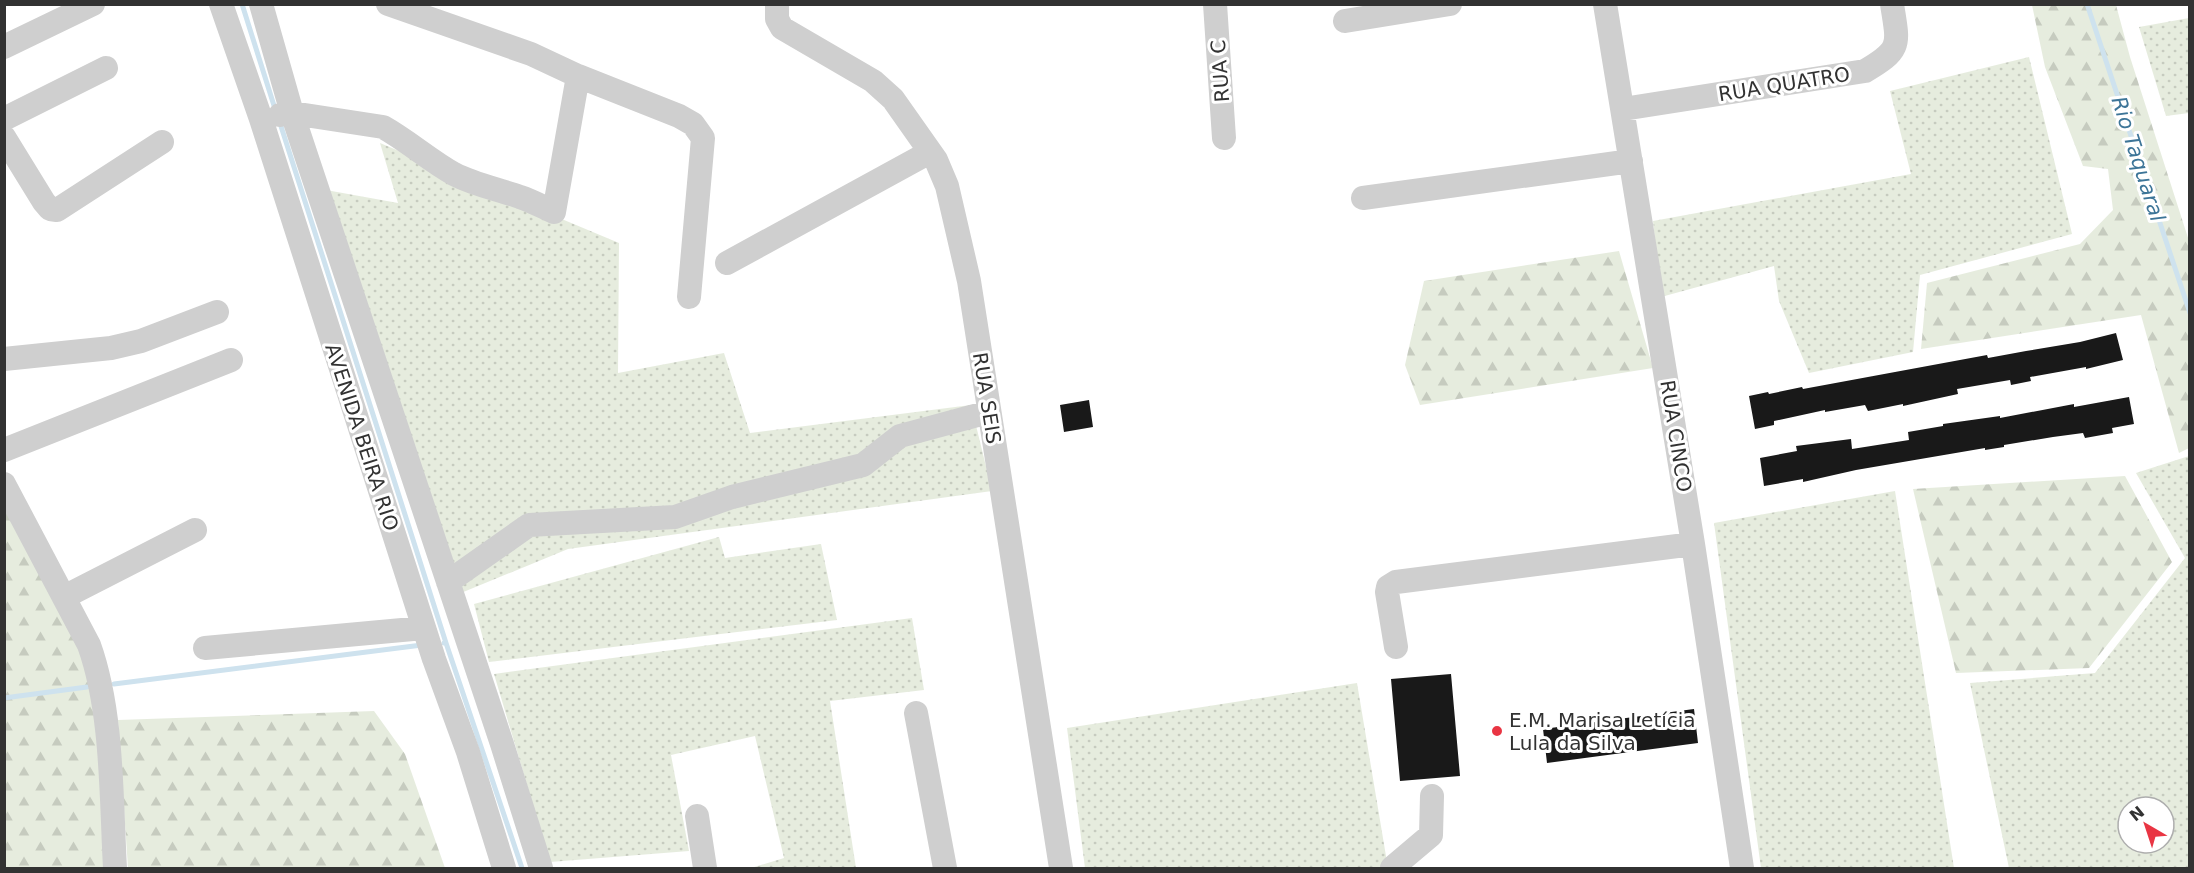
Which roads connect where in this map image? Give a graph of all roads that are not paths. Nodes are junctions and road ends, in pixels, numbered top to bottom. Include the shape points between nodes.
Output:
1 (93, 4) edge
2 (221, 4) edge
3 (261, 4) edge
4 (388, 4) edge
5 (777, 4) edge
6 (1215, 4) edge
7 (1450, 4) edge
8 (1605, 4) edge
9 (1892, 4) edge
10 (1345, 21) dead end
11 (4, 47) edge
12 (106, 68) dead end
13 (578, 76) junction
14 (1623, 110) junction
15 (277, 116) junction
16 (4, 119) edge
17 (4, 137) edge
18 (1224, 138) dead end
19 (162, 142) dead end
20 (930, 152) junction
21 (1631, 160) junction
22 (1363, 198) dead end
23 (727, 263) dead end
24 (689, 297) dead end
25 (217, 312) dead end
26 (4, 359) edge
27 (231, 360) dead end
28 (363, 384) junction
29 (989, 412) junction
30 (4, 450) edge
31 (4, 484) edge
32 (195, 530) dead end
33 (1694, 544) junction
34 (448, 582) junction
35 (64, 597) junction
36 (427, 639) junction
37 (1396, 647) dead end
38 (205, 648) dead end
39 (916, 713) dead end
40 (483, 748) junction
41 (1432, 796) dead end
42 (697, 816) dead end
43 (115, 868) edge
44 (504, 868) edge
45 (541, 868) edge
46 (705, 868) edge
47 (945, 868) edge
48 (1061, 868) edge
49 (1392, 868) edge
50 (1742, 868) edge

1 - 11 street
2 - 15 street, AVENIDA BEIRA RIO
3 - 15 street, AVENIDA BEIRA RIO
4 - 13 street via 531,54
5 - 20 street, RUA SEIS via 777,19 782,28 873,81 893,99
6 - 18 street, RUA C
7 - 10 street
8 - 14 street, RUA CINCO
9 - 14 street, RUA QUATRO via 1897,40 1888,58 1865,70
12 - 16 street
13 - 15 street via 554,213 455,175 383,127
13 - 24 street via 680,116 699,130 703,138
14 - 21 street, RUA CINCO
15 - 28 street, AVENIDA BEIRA RIO
15 - 28 street, AVENIDA BEIRA RIO
17 - 19 street via 44,202 57,210
20 - 23 street
20 - 29 street, RUA SEIS via 947,186 969,281
21 - 22 street
21 - 33 street, RUA CINCO
25 - 26 street via 141,341 111,348
27 - 30 street
28 - 34 street, AVENIDA BEIRA RIO
28 - 36 street, AVENIDA BEIRA RIO
29 - 34 street via 900,436 863,465 732,496 675,517 529,525
29 - 48 street, RUA SEIS
31 - 35 street
32 - 35 street
33 - 37 street via 1396,582 1386,592
33 - 50 street, RUA CINCO
34 - 40 street, AVENIDA BEIRA RIO
35 - 43 street via 99,671
36 - 38 street
36 - 40 street, AVENIDA BEIRA RIO
39 - 47 street
40 - 44 street, AVENIDA BEIRA RIO
40 - 45 street, AVENIDA BEIRA RIO
41 - 49 street via 1431,835
42 - 46 street

